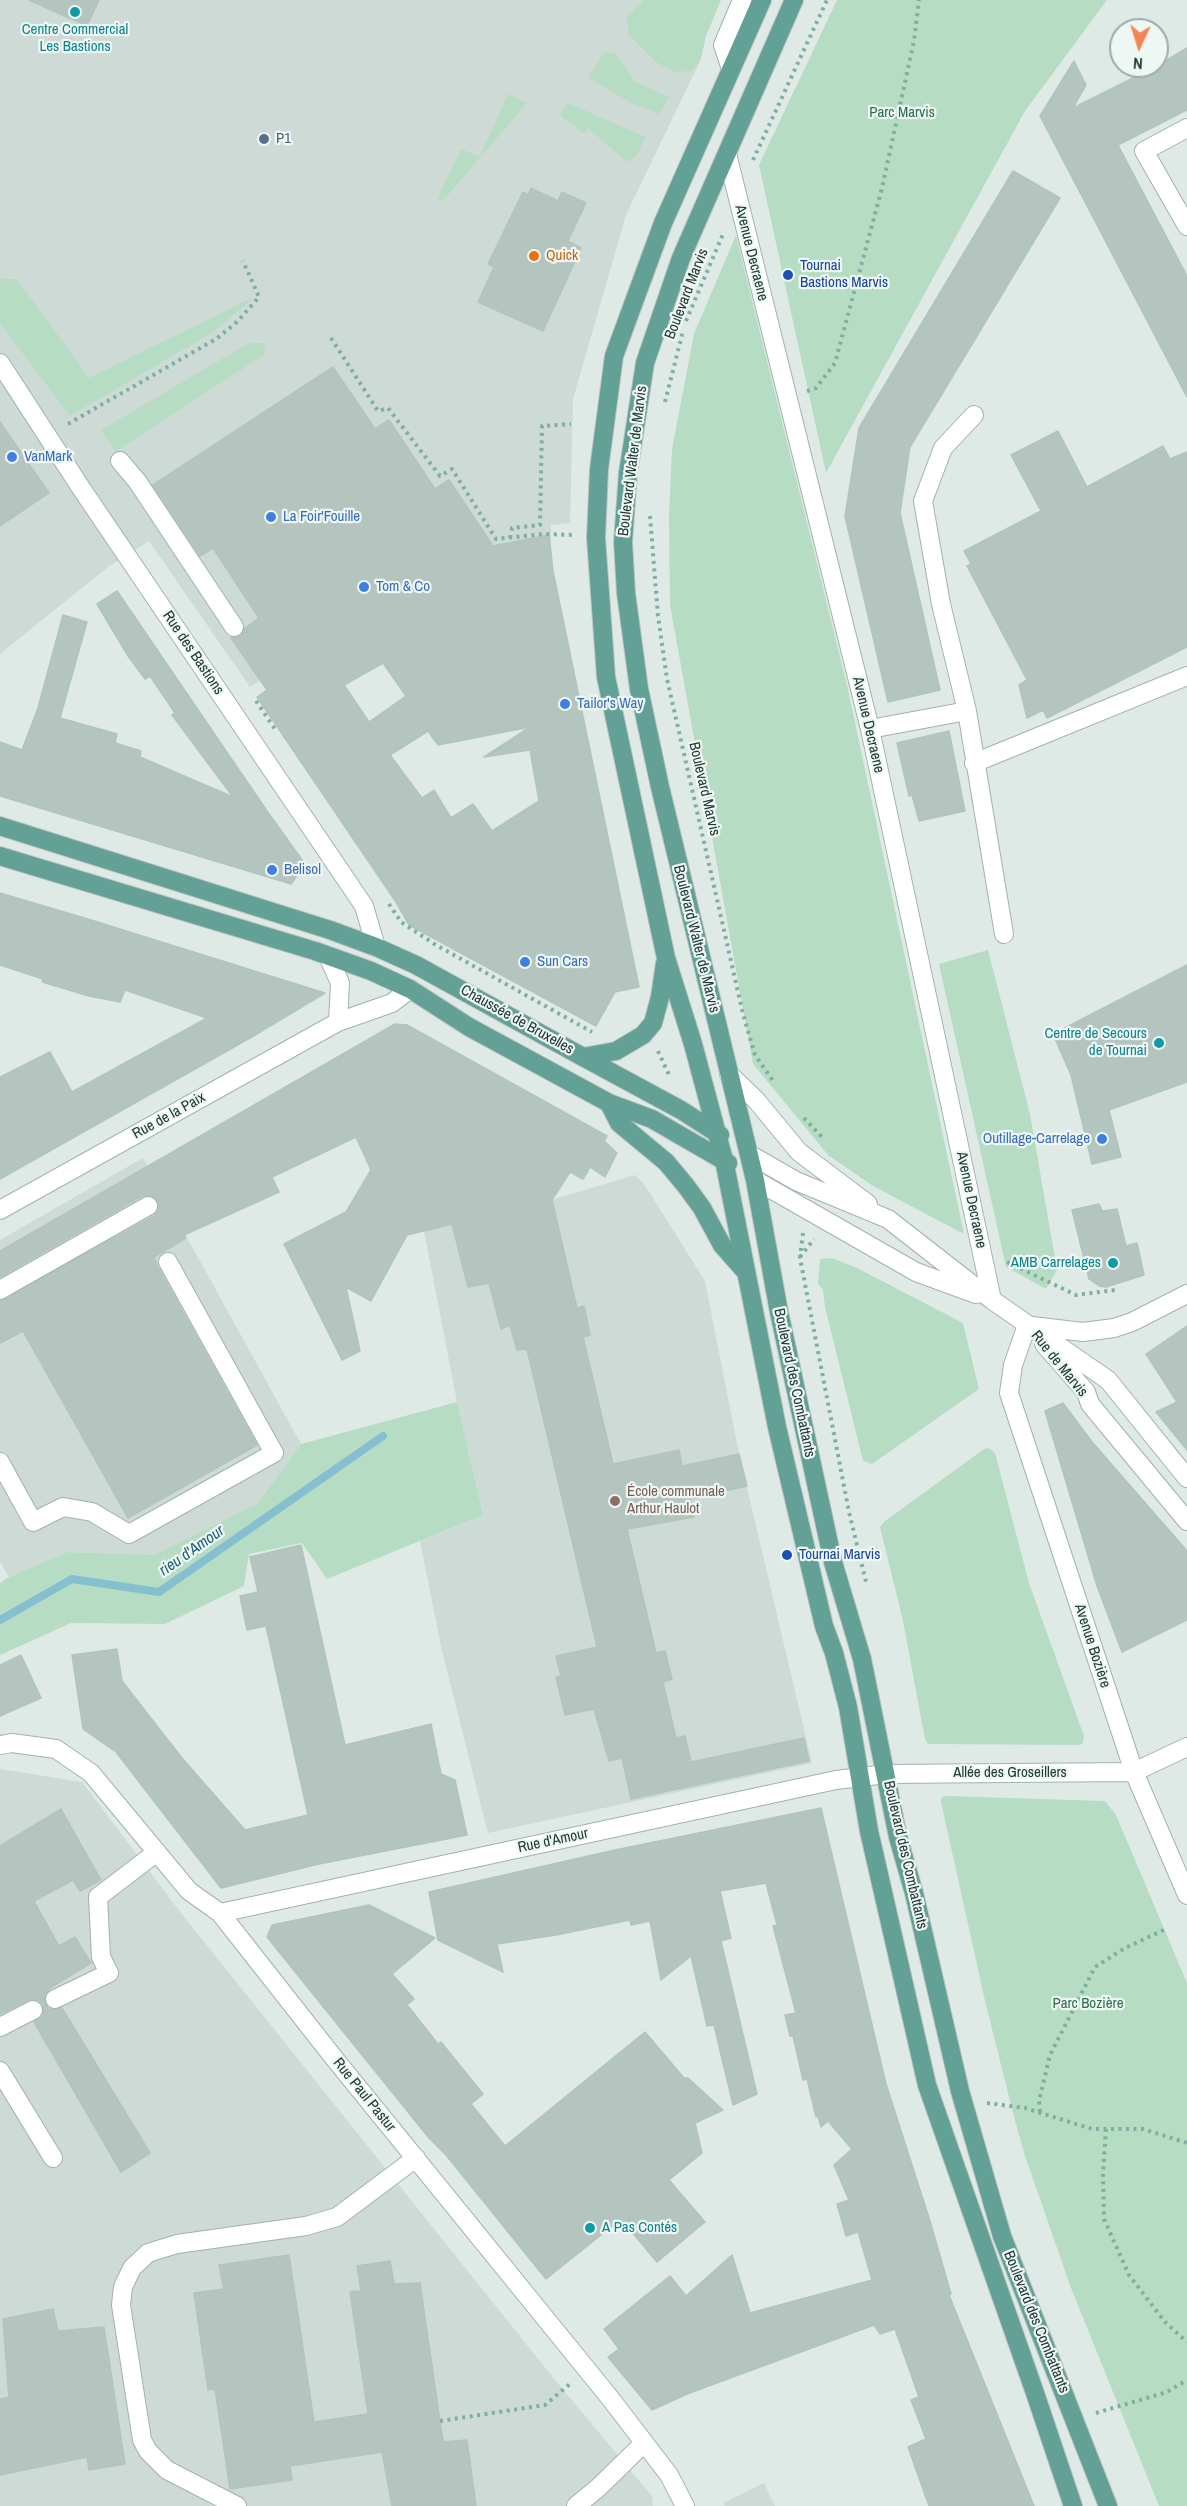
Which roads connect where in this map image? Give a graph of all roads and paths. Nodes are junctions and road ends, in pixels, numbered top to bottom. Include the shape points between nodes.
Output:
1 (742, 0) edge
2 (762, 0) edge
3 (794, 0) edge
4 (827, 0) edge
5 (919, 0) edge
6 (731, 69) junction
7 (1187, 128) edge
8 (727, 154) junction
9 (738, 199) junction
10 (1187, 226) edge
11 (243, 261) dead end
12 (332, 338) dead end
13 (0, 363) edge
14 (787, 399) junction
15 (664, 406) dead end
16 (974, 415) dead end
17 (68, 424) dead end
18 (571, 424) dead end
19 (120, 461) dead end
20 (650, 509) dead end
21 (577, 535) dead end
22 (510, 538) junction
23 (234, 627) dead end
24 (1187, 676) edge
25 (250, 692) dead end
26 (967, 711) junction
27 (870, 729) junction
28 (282, 738) dead end
29 (974, 763) junction
30 (0, 826) edge
31 (0, 856) edge
32 (388, 902) dead end
33 (1004, 934) dead end
34 (376, 947) junction
35 (328, 956) junction
36 (666, 958) junction
37 (410, 989) junction
38 (338, 1022) junction
39 (601, 1034) dead end
40 (583, 1057) junction
41 (729, 1074) junction
42 (780, 1090) dead end
43 (609, 1103) junction
44 (800, 1114) dead end
45 (717, 1132) junction
46 (822, 1137) dead end
47 (749, 1154) junction
48 (724, 1160) junction
49 (755, 1180) junction
50 (148, 1206) dead end
51 (0, 1210) edge
52 (888, 1219) junction
53 (803, 1229) dead end
54 (979, 1238) junction
55 (168, 1262) dead end
56 (744, 1270) junction
57 (0, 1290) edge
58 (1115, 1290) dead end
59 (1187, 1294) edge
60 (992, 1300) junction
61 (1027, 1325) junction
62 (0, 1462) edge
63 (1187, 1478) edge
64 (1187, 1521) edge
65 (868, 1591) dead end
66 (0, 1745) edge
67 (1187, 1747) edge
68 (1134, 1772) junction
69 (886, 1774) junction
70 (858, 1777) junction
71 (157, 1852) junction
72 (1187, 1895) edge
73 (220, 1913) junction
74 (1168, 1929) dead end
75 (55, 1999) dead end
76 (33, 2010) dead end
77 (0, 2027) edge
78 (0, 2071) edge
79 (984, 2102) dead end
80 (1040, 2112) junction
81 (1106, 2129) junction
82 (1187, 2143) edge
83 (53, 2158) dead end
84 (416, 2158) junction
85 (1187, 2342) edge
86 (586, 2370) junction
87 (1187, 2379) edge
88 (1093, 2414) dead end
89 (440, 2421) dead end
90 (644, 2443) junction
91 (237, 2506) edge
92 (576, 2506) edge
93 (685, 2506) edge
94 (1073, 2506) edge
95 (1108, 2506) edge

1 - 6 street via 723,45
2 - 6 main road, Boulevard Walter de Marvis
3 - 8 main road, Boulevard Walter de Marvis
4 - 9 path, Boulevard Marvis
5 - 14 path via 882,188 835,363 816,388
6 - 36 main road, Boulevard Walter de Marvis via 663,223 614,356 599,469 596,538 606,677
7 - 10 street via 1144,151
8 - 9 street, Avenue Decraene
8 - 41 main road, Boulevard Walter de Marvis via 681,258 645,363 628,473 623,542 639,689
9 - 14 street, Avenue Decraene
9 - 15 path, Boulevard Marvis via 684,326
11 - 17 path via 259,297 238,321 216,339
12 - 22 path via 378,411 388,408 440,476 453,469 496,539
13 - 34 street, Rue des Bastions via 363,906
14 - 27 street, Avenue Decraene
16 - 26 street via 944,447 923,501 941,604
18 - 22 path via 542,426 540,525 512,528
19 - 23 street
20 - 42 path, Boulevard Marvis via 658,616 668,679 724,933 755,1055
21 - 22 path
24 - 29 street
25 - 28 path
26 - 27 street
26 - 29 street
27 - 54 street, Avenue Decraene
29 - 33 street
30 - 34 main road, Chaussée de Bruxelles
31 - 35 main road, Chaussée de Bruxelles
32 - 39 path via 400,922 436,945
34 - 40 main road, Chaussée de Bruxelles
35 - 37 main road, Chaussée de Bruxelles
35 - 38 street via 340,983
36 - 40 main road via 653,1023 643,1035 616,1051
36 - 45 main road, Boulevard Walter de Marvis
37 - 38 street, Rue de la Paix via 392,1003
37 - 43 main road, Chaussée de Bruxelles via 469,1027
38 - 51 street, Rue de la Paix
40 - 45 main road, Chaussée de Bruxelles
41 - 47 main road, Boulevard Walter de Marvis
41 - 52 street via 800,1152
43 - 48 main road, Chaussée de Bruxelles via 652,1119
43 - 56 main road via 619,1123 666,1162 686,1186 722,1245
44 - 46 path
45 - 47 main road, Chaussée de Bruxelles
45 - 48 main road, Boulevard Walter de Marvis
47 - 49 main road, Boulevard des Combattants
47 - 52 street, Chaussée de Bruxelles via 796,1181
48 - 49 main road, Chaussée de Bruxelles
48 - 56 main road, Boulevard des Combattants
49 - 60 street, Chaussée de Bruxelles via 916,1272
49 - 69 main road, Boulevard des Combattants via 833,1562 859,1645
50 - 57 street
52 - 60 street, Chaussée de Bruxelles
53 - 65 path, Boulevard des Combattants via 800,1258
54 - 58 path via 1009,1264 1076,1295
54 - 60 street, Avenue Decraene
55 - 62 street via 274,1453 129,1534 92,1512 63,1507 33,1522
56 - 70 main road, Boulevard des Combattants via 824,1626 848,1707
59 - 61 street via 1114,1328 1083,1332
60 - 61 street, Chaussée de Bruxelles
61 - 63 street, Rue de Marvis via 1108,1380
61 - 64 street, Rue de Marvis via 1086,1392 1090,1404
61 - 68 street, Avenue Bozière via 1013,1365 1009,1393
66 - 71 street, Rue Paul Pastur via 56,1749 91,1773
67 - 68 street
68 - 69 street, Allée des Groseillers
68 - 72 street, Avenue Bozière
69 - 70 street, Rue d'Amour
69 - 95 main road, Boulevard des Combattants via 960,2091 1002,2236
70 - 73 street, Rue d'Amour
70 - 94 main road, Boulevard des Combattants via 927,2085
71 - 73 street, Rue Paul Pastur via 189,1890
71 - 75 street via 98,1897 101,1957 109,1973
73 - 84 street, Rue Paul Pastur
74 - 80 path via 1125,1948 1095,1967 1050,2055
76 - 77 street
78 - 83 street
79 - 80 path
80 - 81 path via 1092,2129
81 - 82 path via 1143,2129
81 - 85 path via 1104,2218 1129,2275 1165,2322
84 - 86 street, Rue Paul Pastur
84 - 91 street via 336,2217 306,2226 177,2244 148,2253 132,2268 123,2287 121,2305 142,2440 166,2470
86 - 89 path via 545,2405
86 - 90 street, Rue Paul Pastur
87 - 88 path via 1167,2392
90 - 92 street
90 - 93 street, Rue Paul Pastur via 669,2475

